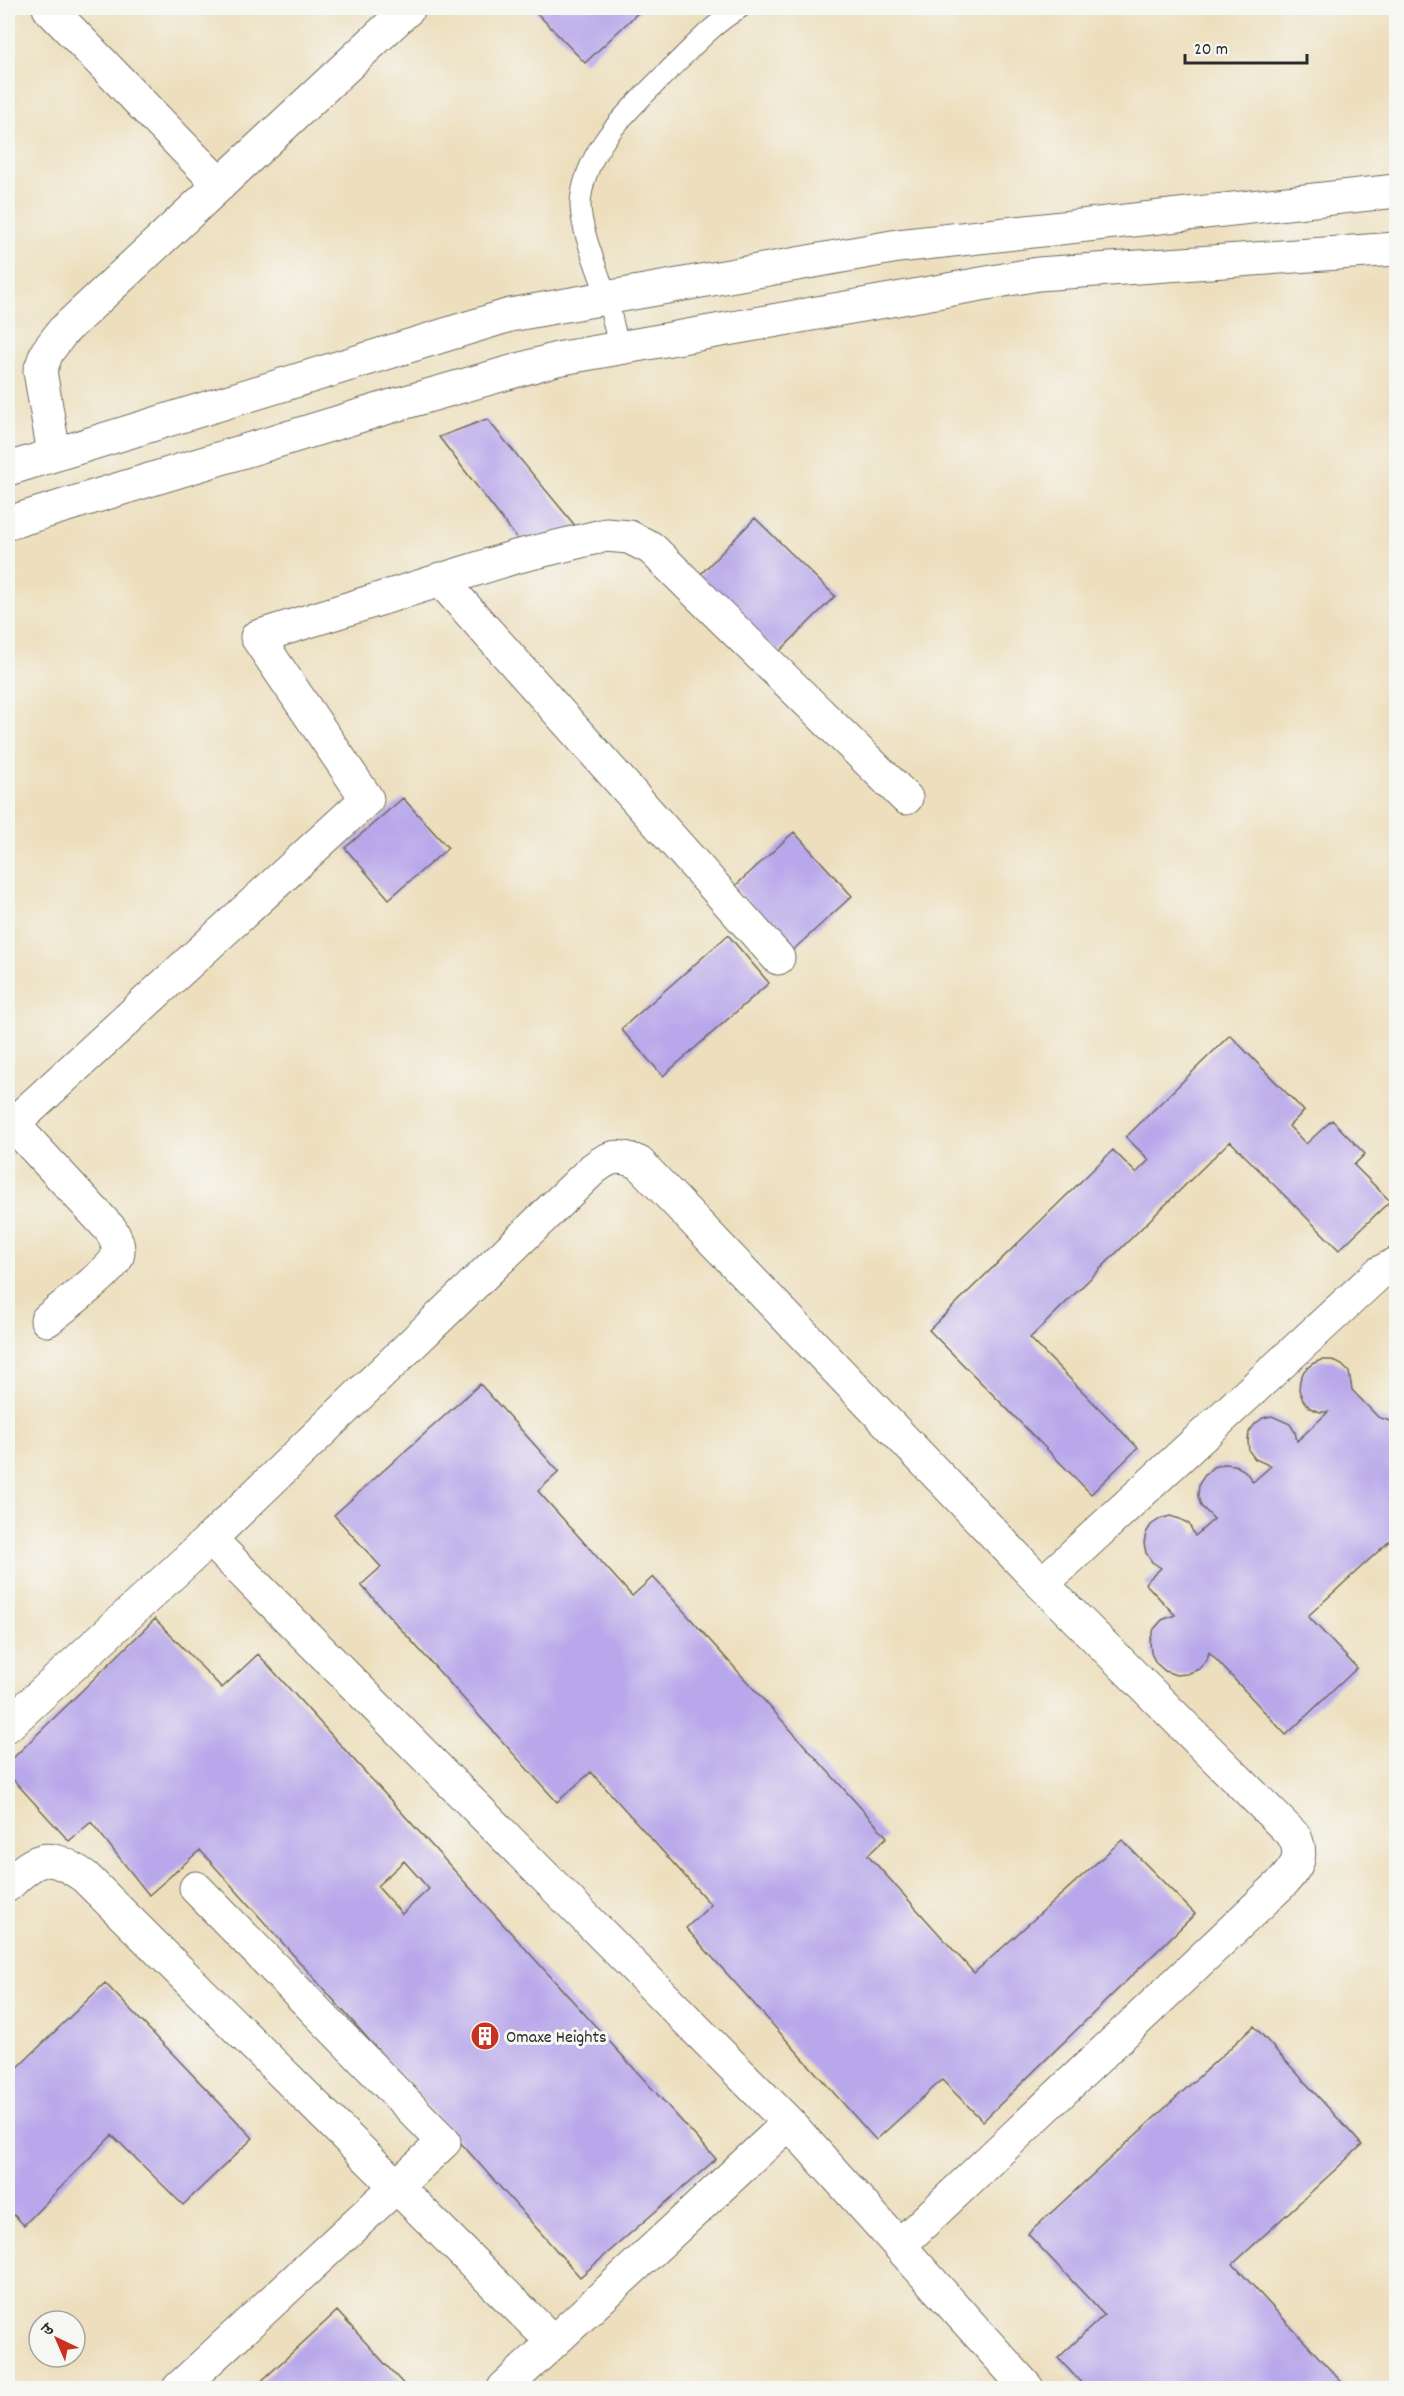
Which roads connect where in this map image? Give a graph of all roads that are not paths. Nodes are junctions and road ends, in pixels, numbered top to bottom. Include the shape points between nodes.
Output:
1 (49, 8) edge
2 (409, 8) edge
3 (740, 8) edge
4 (220, 185) junction
5 (1396, 191) edge
6 (1396, 249) edge
7 (606, 298) junction
8 (619, 348) junction
9 (54, 454) junction
10 (8, 469) edge
11 (8, 523) edge
12 (440, 579) junction
13 (906, 798) dead end
14 (778, 958) dead end
15 (10, 1121) edge
16 (1396, 1264) edge
17 (47, 1320) dead end
18 (210, 1539) junction
19 (1042, 1584) junction
20 (8, 1725) edge
21 (13, 1869) edge
22 (196, 1888) dead end
23 (789, 2123) junction
24 (395, 2188) junction
25 (900, 2245) junction
26 (553, 2342) junction
27 (179, 2388) edge
28 (504, 2388) edge
29 (1027, 2388) edge

1 - 4 street
2 - 4 street
3 - 7 lane via 711,28 617,123 599,148 580,199 583,223
4 - 9 street via 63,331 47,351 40,371
5 - 7 street via 898,246
6 - 8 street via 1038,274
7 - 8 lane
7 - 9 street via 510,315
8 - 11 street via 556,359 447,390
9 - 10 street
12 - 13 street via 606,535 629,537 651,548
12 - 14 street
12 - 15 street via 257,637 367,799
15 - 17 street via 111,1230 118,1243 117,1257 108,1268
16 - 19 street via 1379,1273
18 - 19 street via 593,1169 606,1158 625,1156 639,1163
18 - 20 street
18 - 23 street
19 - 25 street via 1295,1837 1300,1850 1295,1868 1284,1881
21 - 24 street via 43,1860 65,1863 85,1877
22 - 24 street via 444,2142
23 - 25 street
23 - 26 street
24 - 26 street
24 - 27 street
25 - 29 street
26 - 28 street

